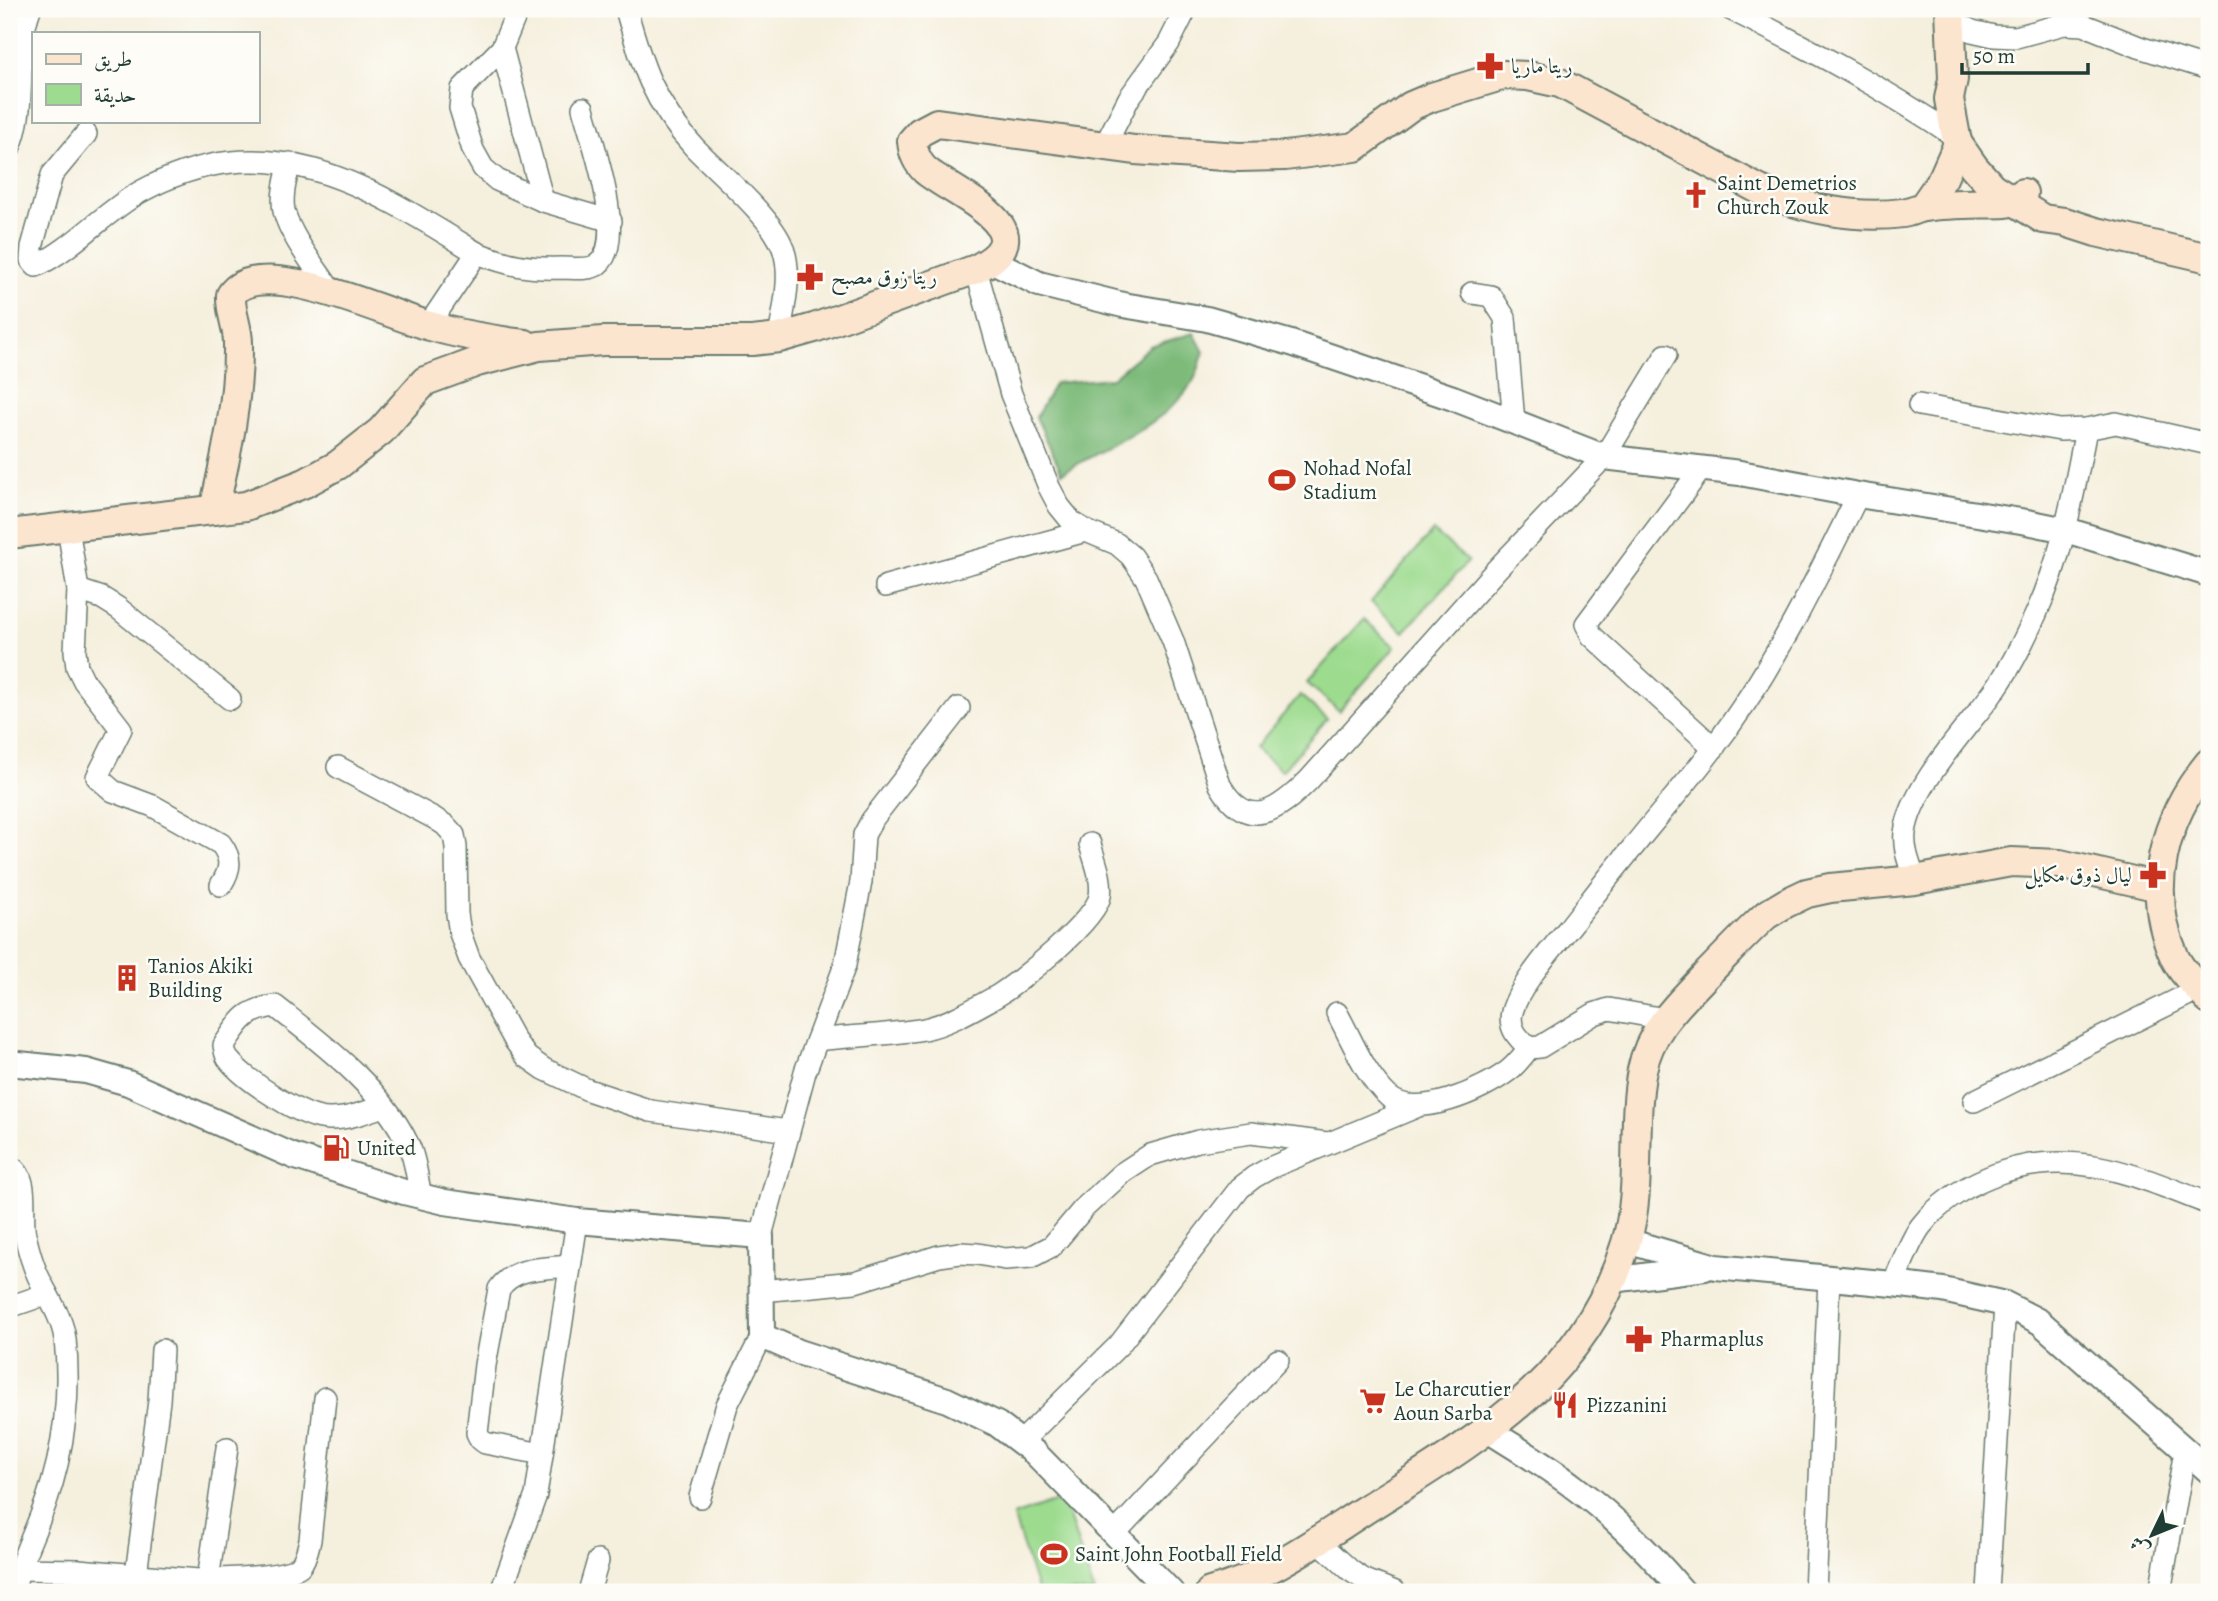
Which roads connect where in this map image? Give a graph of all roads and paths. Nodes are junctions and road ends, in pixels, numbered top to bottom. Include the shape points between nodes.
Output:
1 (30, 9) edge
2 (518, 9) edge
3 (626, 9) edge
4 (1186, 9) edge
5 (1730, 9) edge
6 (1950, 15) edge
7 (502, 48) junction
8 (2209, 69) edge
9 (1954, 91) junction
10 (583, 108) dead end
11 (1916, 110) junction
12 (86, 134) dead end
13 (1957, 141) junction
14 (1104, 147) junction
15 (9, 149) edge
16 (290, 163) junction
17 (543, 201) junction
18 (2025, 201) junction
19 (1914, 210) junction
20 (611, 221) junction
21 (477, 253) junction
22 (2209, 258) edge
23 (985, 265) junction
24 (331, 291) junction
25 (1472, 293) dead end
26 (428, 326) junction
27 (779, 338) junction
28 (539, 346) junction
29 (1666, 355) dead end
30 (1919, 405) dead end
31 (1514, 422) junction
32 (2086, 429) junction
33 (2209, 444) edge
34 (1604, 457) junction
35 (1702, 468) junction
36 (1858, 495) junction
37 (214, 510) junction
38 (68, 528) junction
39 (2066, 530) junction
40 (1086, 531) junction
41 (9, 534) edge
42 (2209, 574) edge
43 (886, 586) dead end
44 (78, 590) junction
45 (230, 699) dead end
46 (959, 708) dead end
47 (1714, 748) junction
48 (2209, 763) edge
49 (338, 766) dead end
50 (1090, 844) dead end
51 (1915, 880) junction
52 (221, 885) dead end
53 (2159, 887) junction
54 (2204, 995) edge
55 (1337, 1013) dead end
56 (1665, 1019) junction
57 (817, 1040) junction
58 (1530, 1048) junction
59 (9, 1063) edge
60 (1974, 1101) dead end
61 (383, 1106) junction
62 (1416, 1107) junction
63 (788, 1131) junction
64 (1327, 1143) junction
65 (9, 1166) edge
66 (421, 1196) junction
67 (2209, 1204) edge
68 (577, 1221) junction
69 (761, 1236) junction
70 (1627, 1241) junction
71 (569, 1266) junction
72 (1716, 1267) junction
73 (1829, 1279) junction
74 (1613, 1280) junction
75 (1893, 1284) junction
76 (761, 1291) junction
77 (47, 1294) junction
78 (2005, 1304) junction
79 (9, 1307) edge
80 (762, 1336) junction
81 (163, 1350) dead end
82 (1278, 1360) dead end
83 (325, 1398) dead end
84 (1488, 1430) junction
85 (1021, 1441) junction
86 (228, 1448) dead end
87 (2185, 1451) junction
88 (542, 1454) junction
89 (2209, 1471) edge
90 (700, 1497) dead end
91 (1114, 1534) junction
92 (1317, 1540) junction
93 (597, 1561) dead end
94 (18, 1569) junction
95 (78, 1570) junction
96 (136, 1574) junction
97 (201, 1584) edge
98 (1253, 1584) edge
99 (13, 1592) edge
100 (76, 1592) edge
101 (506, 1592) edge
102 (589, 1592) edge
103 (1171, 1592) edge
104 (1211, 1592) edge
105 (1395, 1592) edge
106 (1683, 1592) edge
107 (1815, 1592) edge
108 (1988, 1592) edge
109 (2160, 1592) edge

1 - 15 street via 22,36 17,121
2 - 7 street
3 - 27 street via 641,63 668,116 772,228 782,246 787,264
4 - 14 street
5 - 11 street via 1835,62
6 - 8 street via 1972,32 1994,36 2016,37 2064,24 2084,25
6 - 9 main road
7 - 17 street
7 - 17 street via 462,89 460,108 472,150 483,168 497,180
9 - 11 street
9 - 13 main road
9 - 18 main road via 1984,159
10 - 20 street
11 - 13 street
12 - 16 street via 52,175 32,247 31,260 36,266 118,205 173,177 216,164
13 - 18 main road via 1992,187
13 - 19 main road via 1949,166
14 - 19 main road via 1239,157 1343,150 1355,147 1399,113 1432,97 1504,75 1528,76 1560,83 1784,200 1877,214
14 - 23 main road via 937,123 920,132 912,141 913,154 925,169 995,217 1003,234 1003,249
16 - 21 street via 395,203
16 - 24 street via 285,212
17 - 20 street
18 - 19 main road via 2012,215 1922,217
18 - 22 main road via 2043,219
20 - 21 street via 603,259 597,266 530,269
21 - 26 street
23 - 27 main road
23 - 31 street via 1039,284 1207,319 1291,343
23 - 40 street via 1011,394 1059,506
24 - 26 main road
24 - 37 main road via 265,281 241,284 231,295 238,343 232,421
25 - 31 street via 1491,296 1506,318
26 - 28 main road
27 - 28 main road
28 - 37 main road via 435,376 418,387 381,431 338,465 246,506
29 - 34 street
30 - 32 street via 2060,430
31 - 34 street
32 - 33 street via 2116,423
32 - 39 street
34 - 35 street
34 - 40 street via 1496,570 1309,780 1275,808 1256,813 1241,810 1220,785 1173,641 1146,578 1117,544
35 - 36 street
35 - 47 street via 1586,624 1592,636
36 - 39 street
36 - 47 street via 1774,658
37 - 38 main road
38 - 41 main road
38 - 44 street
39 - 42 street
39 - 51 street via 2038,610 2014,660 1934,770 1907,822 1905,842
40 - 43 street
44 - 45 street via 118,608
44 - 52 street via 77,667 121,729 97,777 113,791 153,806 221,844 230,864
46 - 57 street via 864,835 861,882 845,965
47 - 58 street via 1549,951 1522,993 1512,1012 1512,1028
48 - 53 main road via 2170,825
49 - 63 street via 434,818 454,835 460,933 482,982 527,1058 588,1090 650,1111
50 - 57 street via 1100,882 1096,908 999,995 925,1029
51 - 53 main road via 2027,862 2068,865
51 - 56 main road via 1830,888 1786,903 1749,931
53 - 54 main road via 2164,929 2176,961
54 - 60 street
55 - 62 street via 1370,1074 1388,1096
56 - 58 street via 1609,1009 1540,1047
56 - 70 main road via 1642,1070
57 - 63 street
58 - 62 street via 1486,1085
59 - 66 street via 86,1071 128,1083 293,1156
61 - 61 street via 336,1056 275,1006 256,1009 238,1023 224,1045 227,1058 246,1076 299,1111 328,1119
61 - 66 street via 410,1147
62 - 64 street
63 - 69 street
64 - 76 street via 1251,1133 1150,1155 1084,1208 1052,1246 1031,1257 960,1253 855,1282
64 - 85 street via 1272,1167 1240,1188 1119,1345
65 - 77 street via 23,1183 23,1226
66 - 68 street
67 - 75 street via 2104,1166 2041,1162 2005,1170 1940,1204 1919,1229
68 - 69 street
68 - 71 street
69 - 76 street
70 - 72 street
70 - 74 main road
71 - 88 street
71 - 88 street via 524,1271 505,1280 499,1289 485,1365 480,1439
72 - 73 street
72 - 74 street
73 - 75 street
73 - 107 street
74 - 84 main road via 1580,1341 1525,1401
75 - 78 street
76 - 80 street
77 - 79 street
77 - 94 street via 65,1338 65,1418 56,1471
78 - 87 street via 2040,1322
78 - 108 street
80 - 85 street via 973,1410
80 - 90 street via 727,1405
81 - 96 street
82 - 91 street
83 - 97 street via 310,1540 300,1566 287,1572
84 - 92 main road
84 - 106 street via 1574,1487 1619,1525
85 - 91 street
86 - 97 street
87 - 89 street
87 - 109 street
88 - 101 street via 536,1495 503,1586
91 - 103 street
92 - 98 main road
92 - 105 street via 1358,1576
93 - 102 street
94 - 95 street
94 - 99 street
95 - 96 street
95 - 100 street
96 - 97 street
98 - 104 main road

